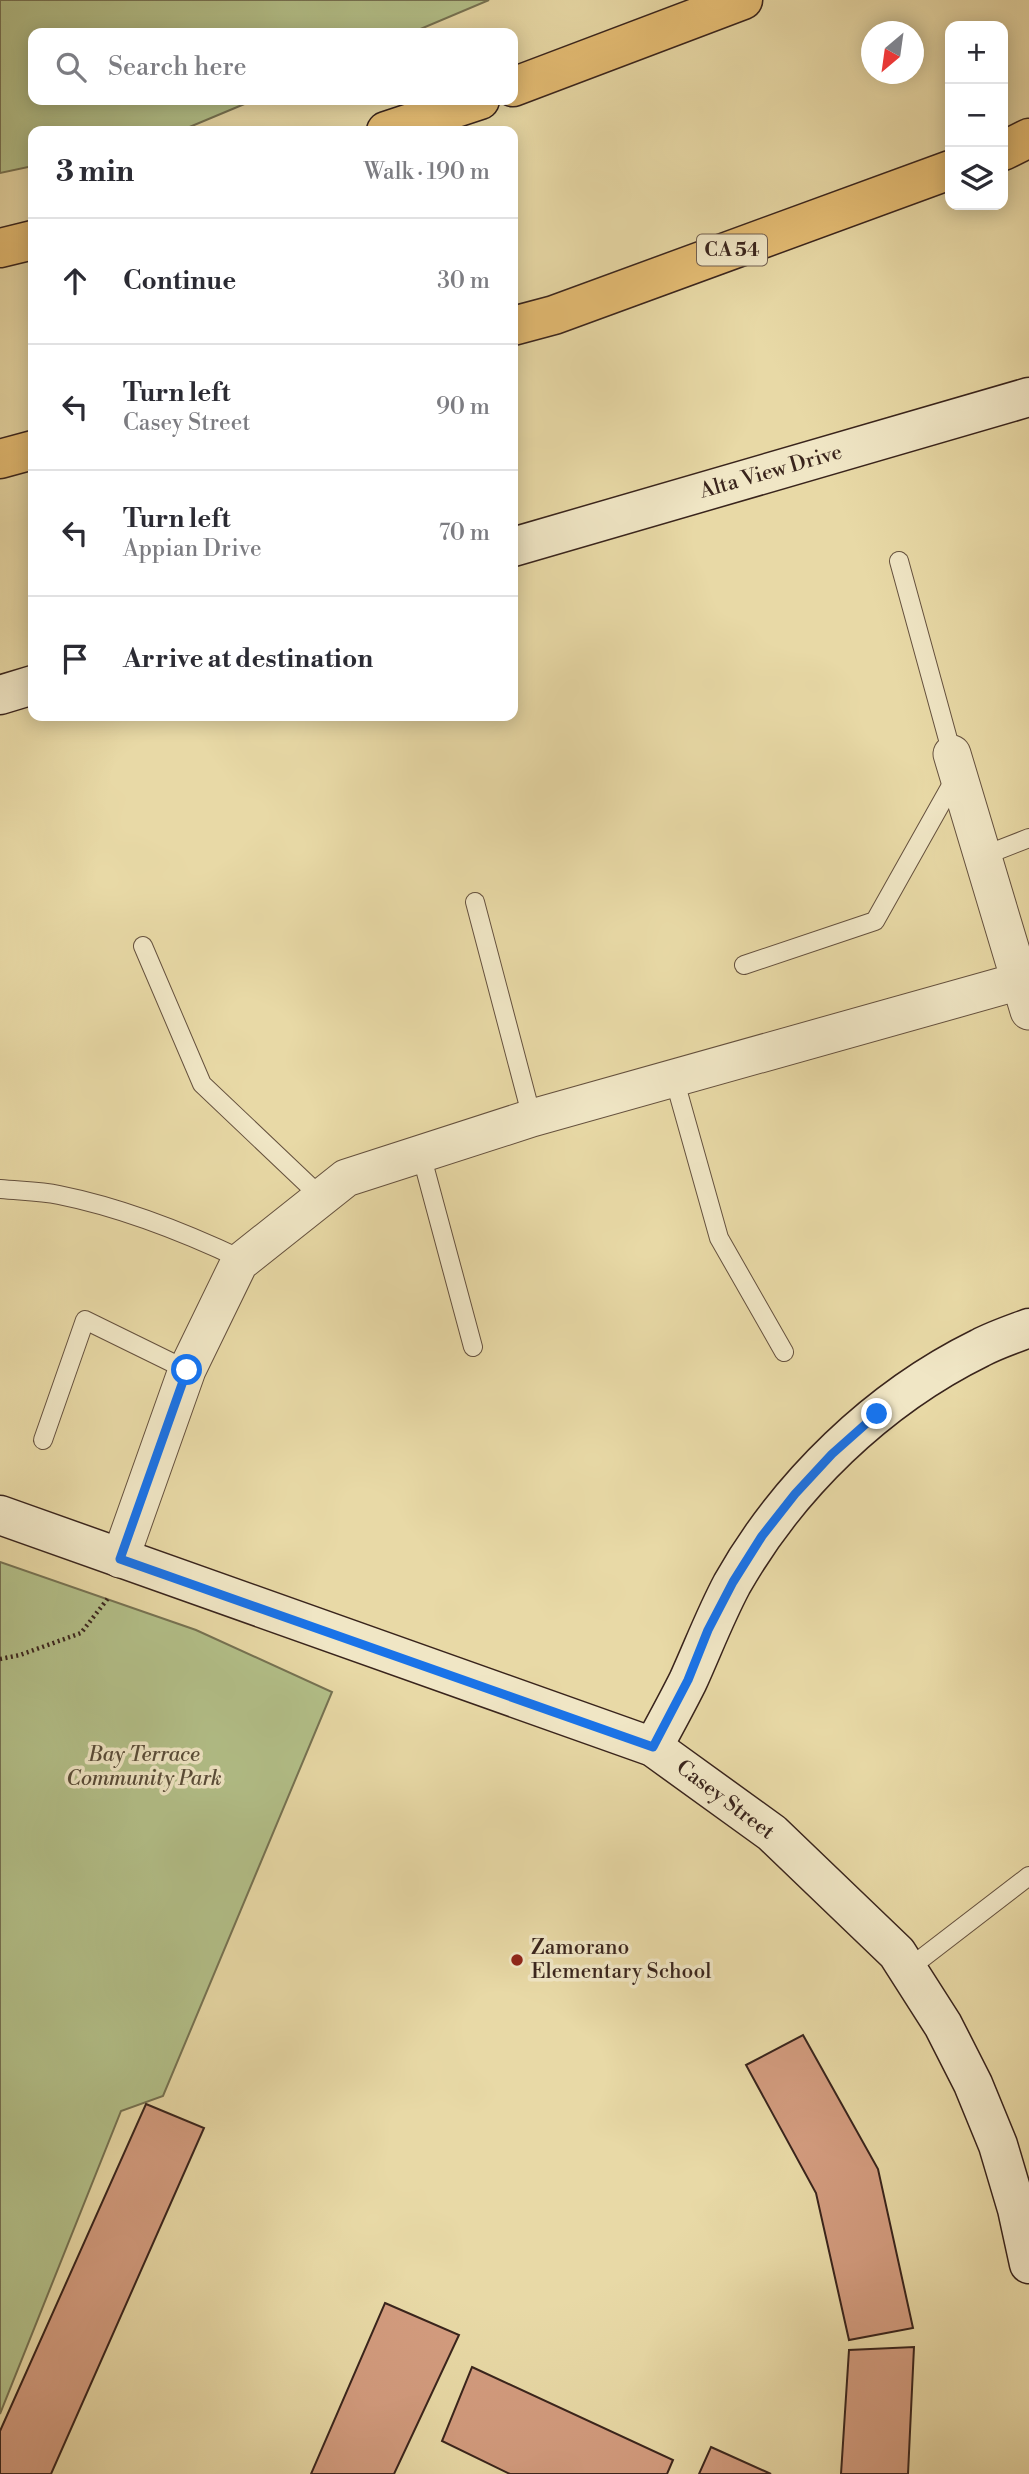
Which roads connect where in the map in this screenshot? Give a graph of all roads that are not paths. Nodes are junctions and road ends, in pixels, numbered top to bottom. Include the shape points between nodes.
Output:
1 (743, 0) edge
2 (518, 85) edge
3 (465, 105) edge
4 (401, 126) edge
5 (1029, 138) edge
6 (1008, 148) edge
7 (945, 172) edge
8 (28, 241) edge
9 (0, 248) edge
10 (518, 325) edge
11 (1029, 397) edge
12 (28, 451) edge
13 (0, 459) edge
14 (518, 546) edge
15 (899, 561) dead end
16 (28, 687) edge
17 (0, 695) edge
18 (955, 763) junction
19 (1029, 838) edge
20 (983, 856) junction
21 (475, 902) dead end
22 (143, 946) dead end
23 (744, 965) dead end
24 (1025, 996) edge
25 (674, 1078) junction
26 (532, 1118) junction
27 (421, 1154) junction
28 (0, 1189) edge
29 (321, 1197) junction
30 (243, 1260) junction
31 (1029, 1328) edge
32 (473, 1347) dead end
33 (784, 1352) dead end
34 (187, 1370) junction
35 (43, 1440) dead end
36 (0, 1516) edge
37 (120, 1559) junction
38 (653, 1747) junction
39 (1029, 1876) edge
40 (908, 1969) junction
41 (1029, 2264) edge

1 - 2 highway
3 - 4 highway
5 - 6 highway
7 - 10 highway, CA 54 via 554,316
8 - 9 highway
11 - 14 street, Alta View Drive
12 - 13 highway
15 - 18 lane
16 - 17 street
18 - 20 street
18 - 23 lane via 875,921
19 - 20 lane
20 - 24 street
21 - 26 lane
22 - 29 lane via 202,1084
24 - 25 street
25 - 26 street
25 - 33 lane via 719,1238
26 - 27 street
27 - 29 street via 346,1178
27 - 32 lane
28 - 30 lane via 57,1194 111,1207 183,1232
29 - 30 street
30 - 34 street
31 - 38 street via 980,1348 927,1378 877,1414 795,1494 733,1582
34 - 35 lane via 85,1320
34 - 37 street
36 - 37 street, Casey Street
37 - 38 street, Casey Street
38 - 40 street, Casey Street via 772,1833 897,1953
39 - 40 lane
40 - 41 street, Casey Street via 973,2084 998,2146

